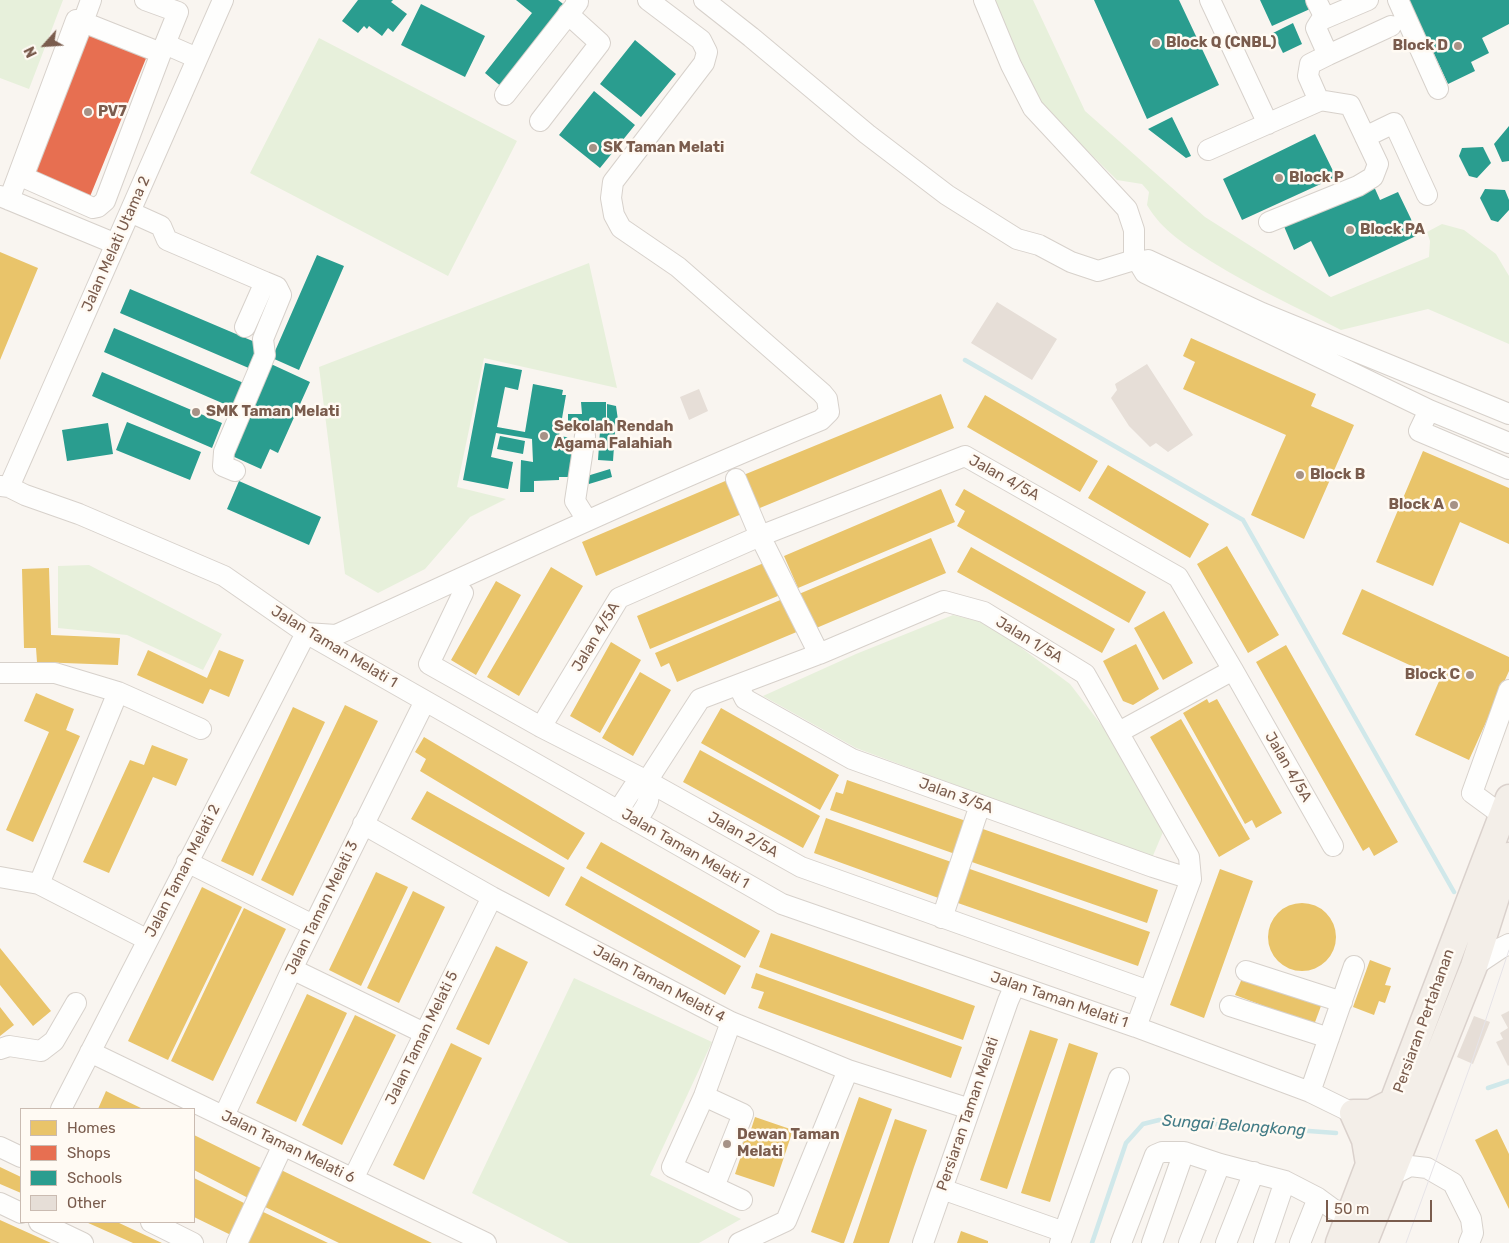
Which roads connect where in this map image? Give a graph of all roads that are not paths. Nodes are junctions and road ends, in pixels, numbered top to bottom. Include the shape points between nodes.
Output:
1 (90, 0) edge
2 (145, 0) edge
3 (223, 0) edge
4 (648, 0) edge
5 (704, 0) edge
6 (984, 0) edge
7 (1210, 0) edge
8 (1316, 0) edge
9 (1368, 0) edge
10 (1398, 0) edge
11 (572, 7) edge
12 (1325, 18) junction
13 (83, 22) junction
14 (1390, 26) dead end
15 (1328, 55) junction
16 (197, 58) junction
17 (154, 72) junction
18 (184, 85) junction
19 (1438, 89) dead end
20 (505, 95) dead end
21 (1319, 100) junction
22 (540, 121) dead end
23 (1268, 124) junction
24 (1365, 137) junction
25 (1208, 150) dead end
26 (1427, 195) dead end
27 (5, 198) edge
28 (130, 212) junction
29 (1269, 222) dead end
30 (116, 244) junction
31 (1137, 262) junction
32 (265, 282) junction
33 (245, 327) dead end
34 (1429, 410) junction
35 (1509, 414) edge
36 (585, 436) dead end
37 (1509, 443) edge
38 (1509, 469) edge
39 (235, 471) dead end
40 (736, 479) dead end
41 (5, 486) edge
42 (587, 520) junction
43 (760, 536) junction
44 (463, 593) dead end
45 (306, 633) junction
46 (819, 654) junction
47 (1233, 670) junction
48 (0, 673) edge
49 (738, 685) junction
50 (1509, 690) edge
51 (118, 692) junction
52 (425, 701) junction
53 (541, 728) junction
54 (201, 729) dead end
55 (1119, 732) junction
56 (647, 781) junction
57 (980, 804) junction
58 (1506, 807) edge
59 (618, 811) junction
60 (636, 821) junction
61 (363, 824) junction
62 (1333, 846) dead end
63 (1509, 856) edge
64 (187, 862) junction
65 (0, 877) edge
66 (1191, 879) junction
67 (39, 884) junction
68 (492, 897) junction
69 (942, 918) junction
70 (313, 925) junction
71 (148, 940) junction
72 (1509, 944) edge
73 (1354, 966) dead end
74 (1474, 966) junction
75 (292, 970) junction
76 (1246, 971) dead end
77 (1014, 985) junction
78 (1149, 991) junction
79 (1342, 1002) junction
80 (76, 1003) dead end
81 (1230, 1006) dead end
82 (730, 1022) junction
83 (1136, 1027) junction
84 (424, 1033) junction
85 (1329, 1038) junction
86 (0, 1050) edge
87 (90, 1052) junction
88 (848, 1070) junction
89 (1119, 1078) dead end
90 (1310, 1092) junction
91 (704, 1096) junction
92 (1395, 1101) junction
93 (62, 1108) edge
94 (970, 1109) junction
95 (1353, 1113) junction
96 (224, 1116) junction
97 (1394, 1133) junction
98 (283, 1145) junction
99 (0, 1147) edge
100 (1184, 1152) junction
101 (20, 1157) edge
102 (1220, 1164) junction
103 (1379, 1171) junction
104 (1254, 1172) junction
105 (353, 1179) junction
106 (1285, 1182) junction
107 (714, 1187) junction
108 (942, 1189) junction
109 (1318, 1198) junction
110 (742, 1200) dead end
111 (0, 1203) edge
112 (20, 1213) edge
113 (1350, 1215) junction
114 (41, 1223) edge
115 (153, 1223) edge
116 (456, 1236) edge
117 (1062, 1238) edge
118 (83, 1243) edge
119 (193, 1243) edge
120 (237, 1243) edge
121 (486, 1243) edge
122 (739, 1243) edge
123 (922, 1243) edge
124 (1121, 1243) edge
125 (1152, 1243) edge
126 (1189, 1243) edge
127 (1226, 1243) edge
128 (1264, 1243) edge
129 (1300, 1243) edge
130 (1339, 1243) edge
131 (1364, 1243) edge
132 (1469, 1243) edge

1 - 13 street
2 - 16 street via 178,12 165,44
3 - 16 street, Jalan Melati Utama 2
4 - 42 street via 701,40 707,52 704,64 613,182 614,214 621,228 678,267 822,393 829,412 821,420
5 - 31 street via 947,195 1017,238 1098,271
6 - 31 street via 1033,108 1127,209 1134,230
7 - 23 street
8 - 12 street
9 - 12 street
10 - 19 street
11 - 20 street
11 - 22 street via 600,42
12 - 15 street via 1316,28
13 - 17 street via 161,53
13 - 17 street via 23,177 93,208 98,207 104,201
13 - 27 street via 76,20
14 - 15 street
15 - 21 street via 1310,64 1308,76
16 - 18 street, Jalan Melati Utama 2
17 - 18 street
18 - 28 street, Jalan Melati Utama 2
21 - 23 street
21 - 24 street via 1350,105
23 - 25 street
24 - 26 street via 1394,123
24 - 29 street via 1378,164 1373,177
27 - 30 street
28 - 30 street, Jalan Melati Utama 2
28 - 32 street via 162,226 167,240
30 - 41 street, Jalan Melati Utama 2
31 - 34 street via 1145,273
31 - 35 street via 1148,260 1262,313
32 - 33 street
32 - 39 street via 277,287 282,295 263,339 265,355 224,452 223,466
34 - 37 street
34 - 38 street via 1419,431
36 - 42 street via 575,501
40 - 43 street
41 - 45 street, Jalan Taman Melati 1 via 224,576
42 - 45 street via 336,635
43 - 46 street
43 - 47 street, Jalan 4/5A via 965,456 1178,577
43 - 53 street, Jalan 4/5A via 619,598
44 - 53 street, Jalan 2/5A via 429,664
45 - 52 street, Jalan Taman Melati 1
45 - 64 street, Jalan Taman Melati 2
46 - 49 street, Jalan 1/5A
46 - 55 street, Jalan 1/5A via 944,601 984,612 1085,674
47 - 55 street
47 - 62 street, Jalan 4/5A
48 - 51 street via 55,673
49 - 56 street, Jalan 1/5A via 700,699
49 - 57 street, Jalan 3/5A via 745,699 852,758
50 - 58 street via 1472,793
51 - 54 street
51 - 67 street
52 - 59 street, Jalan Taman Melati 1
52 - 61 street, Jalan Taman Melati 3
53 - 56 street, Jalan 2/5A
55 - 66 street, Jalan 1/5A via 1188,857
56 - 59 street, Jalan 1/5A via 633,788
56 - 60 street via 650,798
56 - 69 street, Jalan 2/5A via 801,867
57 - 66 street, Jalan 3/5A
57 - 69 street
58 - 92 main road, Persiaran Pertahanan via 1425,1014
59 - 60 street, Jalan Taman Melati 1
60 - 77 street, Jalan Taman Melati 1 via 782,904
61 - 68 street, Jalan Taman Melati 4
61 - 70 street, Jalan Taman Melati 3
63 - 74 main road, Persiaran Pertahanan
64 - 70 street
64 - 71 street, Jalan Taman Melati 2
65 - 67 street
66 - 78 street
67 - 71 street
68 - 82 street, Jalan Taman Melati 4
68 - 84 street, Jalan Taman Melati 5
69 - 78 street, Jalan 2/5A
70 - 75 street, Jalan Taman Melati 3
71 - 87 street, Jalan Taman Melati 2
72 - 74 street
73 - 79 street
74 - 97 main road, Persiaran Pertahanan
75 - 84 street
75 - 96 street, Jalan Taman Melati 3
76 - 79 street
77 - 83 street, Jalan Taman Melati 1
77 - 94 street, Persiaran Taman Melati
78 - 83 street
79 - 85 street
80 - 86 street via 54,1041 41,1051 9,1046
81 - 85 street
82 - 88 street, Jalan Taman Melati 4
82 - 91 street
83 - 90 street, Jalan Taman Melati 1
84 - 105 street, Jalan Taman Melati 5
85 - 90 street
87 - 93 street, Jalan Taman Melati 2
87 - 96 street, Jalan Taman Melati 6
88 - 94 street, Jalan Taman Melati 4
88 - 122 street via 786,1222
89 - 117 street
90 - 95 street, Jalan Taman Melati 1
91 - 107 street via 743,1114
91 - 107 street via 672,1168
92 - 95 main road via 1372,1112
92 - 97 main road, Persiaran Pertahanan
94 - 108 street, Persiaran Taman Melati
95 - 97 street, Jalan Taman Melati 1
95 - 103 main road
96 - 98 street, Jalan Taman Melati 6
97 - 103 main road, Persiaran Pertahanan
98 - 105 street, Jalan Taman Melati 6
98 - 120 street
99 - 101 street
100 - 102 street
100 - 124 street via 1155,1155
100 - 125 street
102 - 104 street
102 - 126 street
103 - 113 main road, Persiaran Pertahanan
103 - 131 main road, Persiaran Pertahanan
103 - 132 street via 1410,1166 1427,1168 1453,1183 1471,1219 1473,1233
104 - 106 street
104 - 127 street
105 - 116 street, Jalan Taman Melati 6
106 - 109 street
106 - 128 street
107 - 110 street
108 - 117 street
108 - 123 street, Persiaran Taman Melati
109 - 113 street via 1333,1209
109 - 129 street
111 - 112 street
113 - 130 main road, Persiaran Pertahanan
114 - 118 street
115 - 119 street
116 - 121 street, Jalan Taman Melati 6

